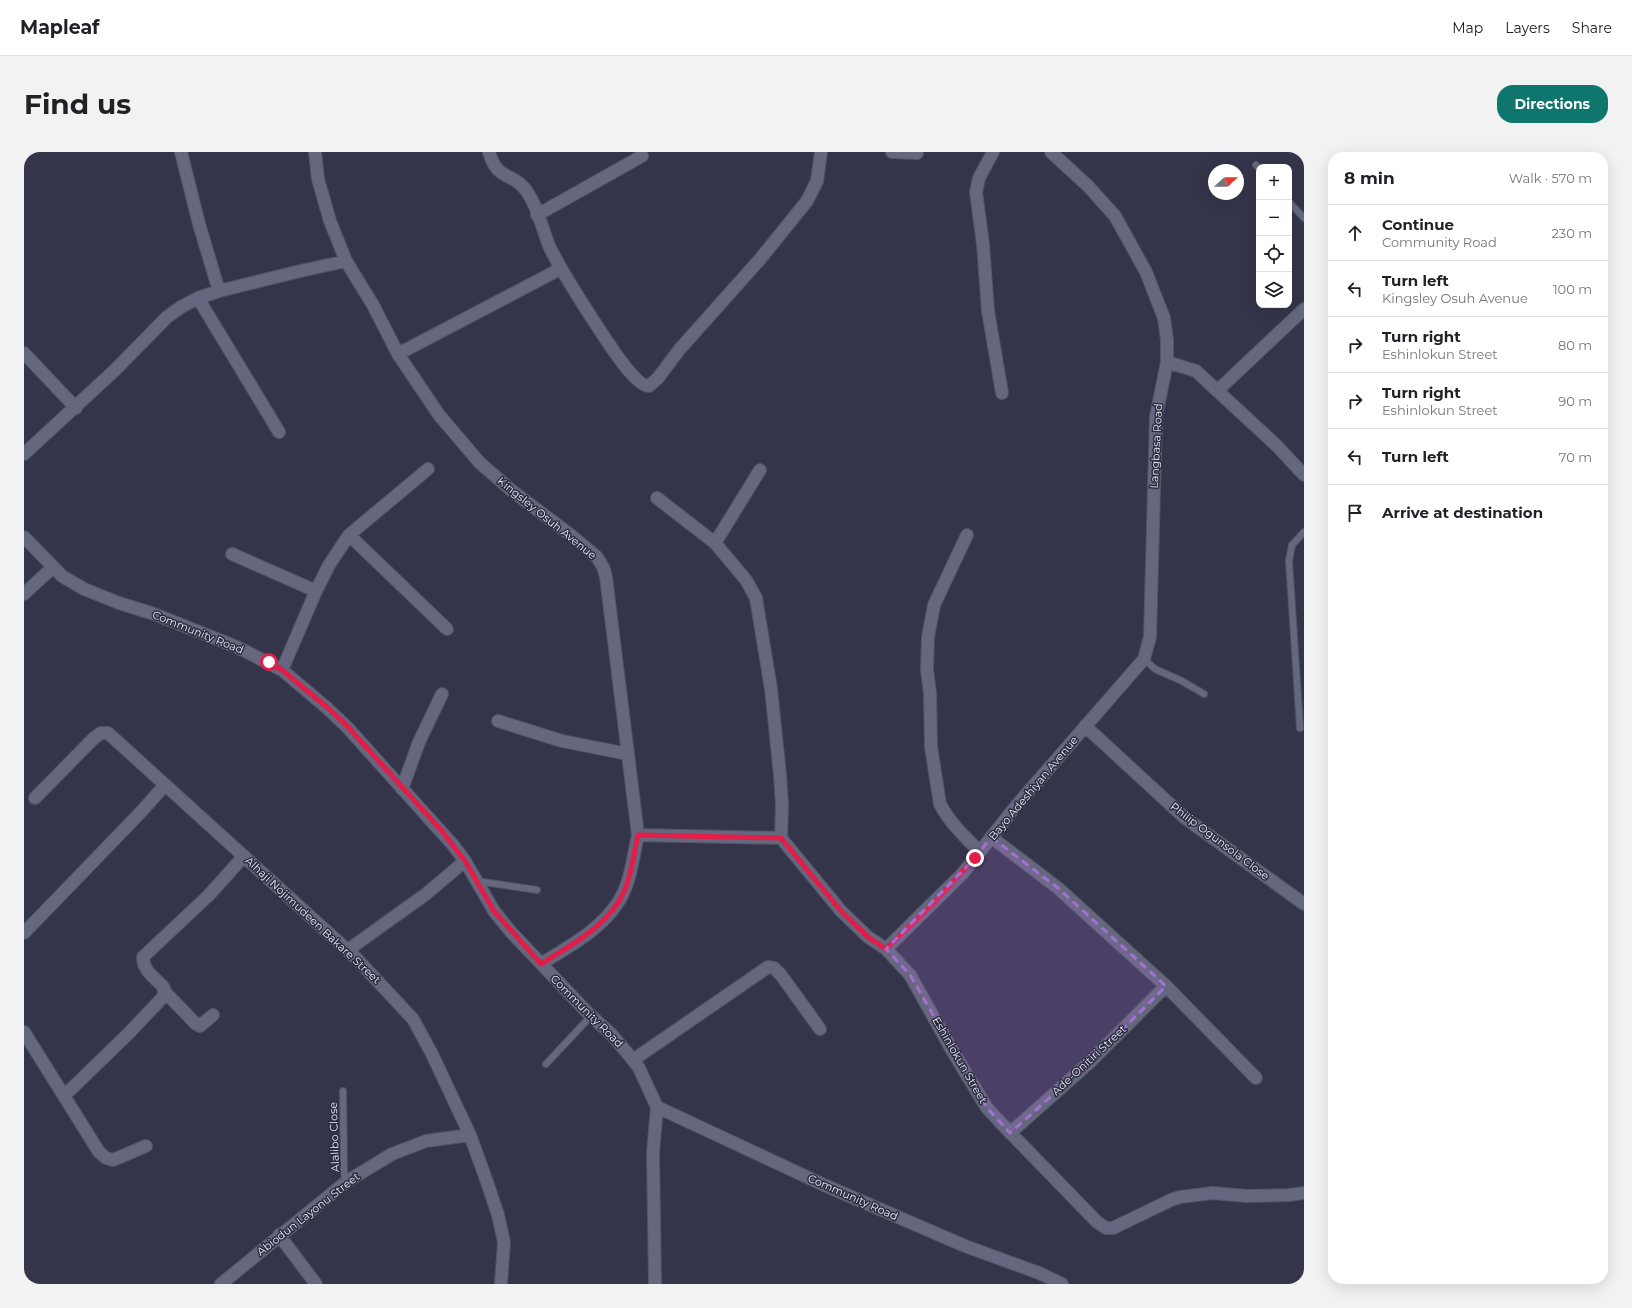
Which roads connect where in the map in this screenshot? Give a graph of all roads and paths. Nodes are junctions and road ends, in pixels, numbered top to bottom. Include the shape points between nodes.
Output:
1 (181, 152) edge
2 (315, 152) edge
3 (489, 152) edge
4 (821, 152) edge
5 (892, 152) edge
6 (993, 152) edge
7 (1051, 152) edge
8 (917, 153) dead end
9 (642, 156) dead end
10 (1292, 205) edge
11 (537, 215) junction
12 (1304, 218) edge
13 (346, 261) junction
14 (560, 269) junction
15 (219, 291) junction
16 (198, 298) junction
17 (1304, 309) edge
18 (24, 354) edge
19 (398, 354) junction
20 (1167, 362) junction
21 (1217, 391) junction
22 (1002, 393) dead end
23 (76, 408) junction
24 (279, 432) dead end
25 (24, 454) edge
26 (428, 469) dead end
27 (760, 470) dead end
28 (1304, 475) edge
29 (657, 498) dead end
30 (1304, 532) edge
31 (349, 535) junction
32 (967, 535) dead end
33 (24, 536) edge
34 (715, 543) junction
35 (232, 554) dead end
36 (53, 567) junction
37 (316, 591) junction
38 (24, 594) edge
39 (447, 629) dead end
40 (1144, 659) junction
41 (282, 670) junction
42 (442, 694) dead end
43 (1204, 694) dead end
44 (498, 721) dead end
45 (1085, 726) junction
46 (1300, 728) dead end
47 (628, 754) junction
48 (165, 785) junction
49 (402, 789) junction
50 (35, 798) dead end
51 (638, 835) junction
52 (991, 837) junction
53 (781, 838) junction
54 (980, 852) junction
55 (244, 856) junction
56 (465, 861) junction
57 (476, 881) junction
58 (538, 890) dead end
59 (1304, 904) edge
60 (24, 933) edge
61 (886, 949) junction
62 (348, 950) junction
63 (541, 964) junction
64 (1166, 986) junction
65 (165, 992) junction
66 (213, 1015) dead end
67 (591, 1016) junction
68 (820, 1029) dead end
69 (24, 1032) edge
70 (633, 1060) junction
71 (546, 1064) dead end
72 (1256, 1078) dead end
73 (343, 1091) dead end
74 (64, 1096) junction
75 (657, 1107) junction
76 (1010, 1133) junction
77 (470, 1135) junction
78 (146, 1146) dead end
79 (346, 1182) junction
80 (1304, 1193) edge
81 (280, 1235) junction
82 (220, 1284) edge
83 (316, 1284) edge
84 (501, 1284) edge
85 (655, 1284) edge
86 (1062, 1284) edge

1 - 15 street
2 - 13 street, Kingsley Osuh Avenue via 320,186 330,221
3 - 11 street via 496,168 525,189
4 - 14 street via 817,181 807,201 757,263 649,386 636,380 624,365
5 - 8 street
6 - 22 street via 979,178 976,192 988,311
7 - 20 street, Langbasa Road via 1088,186 1119,223 1146,272 1164,318
9 - 11 street
10 - 12 lane
11 - 14 street
13 - 15 street
13 - 19 street, Kingsley Osuh Avenue via 373,305
14 - 19 street
15 - 16 street
16 - 23 street via 168,317
16 - 24 street
17 - 21 street
18 - 23 street
19 - 47 street, Kingsley Osuh Avenue via 439,415 480,463 582,544 603,566 609,590
20 - 21 street via 1196,371
20 - 40 street, Langbasa Road via 1156,417 1150,637
21 - 28 street via 1277,446
23 - 25 street
26 - 31 street
27 - 34 street
29 - 34 street
30 - 46 lane via 1292,545 1289,561
31 - 37 street
31 - 39 street
32 - 54 street via 934,605 928,637 931,747 940,804
33 - 36 street, Community Road
34 - 53 street via 753,590 759,610 780,776
35 - 37 street
36 - 38 street
36 - 41 street, Community Road via 84,589 236,647
37 - 41 street
40 - 43 lane via 1155,669 1182,680
40 - 45 street, Bayo Adeshiyan Avenue
41 - 49 street, Community Road via 347,726
42 - 49 street via 419,742
44 - 47 street via 562,741
45 - 52 street, Bayo Adeshiyan Avenue
45 - 59 street, Philip Ogunsola Close via 1185,818
47 - 51 street, Kingsley Osuh Avenue
48 - 50 street, Alhaji Nojimudeen Bakare Street via 111,735 103,733 94,738
48 - 55 street, Alhaji Nojimudeen Bakare Street
48 - 60 street
49 - 56 street, Community Road via 441,830
51 - 53 street
51 - 63 street, Kingsley Osuh Avenue via 629,877 620,900 600,923 582,938
52 - 54 street, Bayo Adeshiyan Avenue
52 - 64 street via 1058,888
53 - 61 street, Eshinlokun Street via 841,911 868,937
54 - 61 street, Bayo Adeshiyan Avenue via 934,903
55 - 62 street, Alhaji Nojimudeen Bakare Street
55 - 65 street via 209,895 143,957 147,971 162,985
56 - 57 street, Community Road
56 - 62 street via 420,899
57 - 58 lane
57 - 63 street, Community Road via 494,911
61 - 76 street, Eshinlokun Street via 910,975 988,1108
62 - 77 street, Alhaji Nojimudeen Bakare Street via 413,1019
63 - 67 street, Community Road
64 - 72 street
64 - 76 street, Ade-Onitiri Street via 1090,1062
65 - 66 street via 200,1026
65 - 74 street via 129,1033
67 - 70 street, Community Road via 612,1035
67 - 71 lane
68 - 70 street via 780,975 774,968 768,967
69 - 74 street
70 - 75 street, Community Road
73 - 79 lane, Alalibo Close
74 - 78 street via 95,1146 106,1158 113,1160
75 - 85 street via 653,1167
75 - 86 street, Community Road via 824,1185 951,1240
76 - 80 street, Eshinlokun Street via 1097,1222 1106,1228 1113,1228 1180,1197 1213,1193 1247,1196
77 - 79 street, Abiodun Layonu Street via 426,1141 404,1148
77 - 84 street, Alhaji Nojimudeen Bakare Street via 502,1229 504,1242
79 - 81 street, Abiodun Layonu Street
81 - 82 street, Abiodun Layonu Street
81 - 83 street

